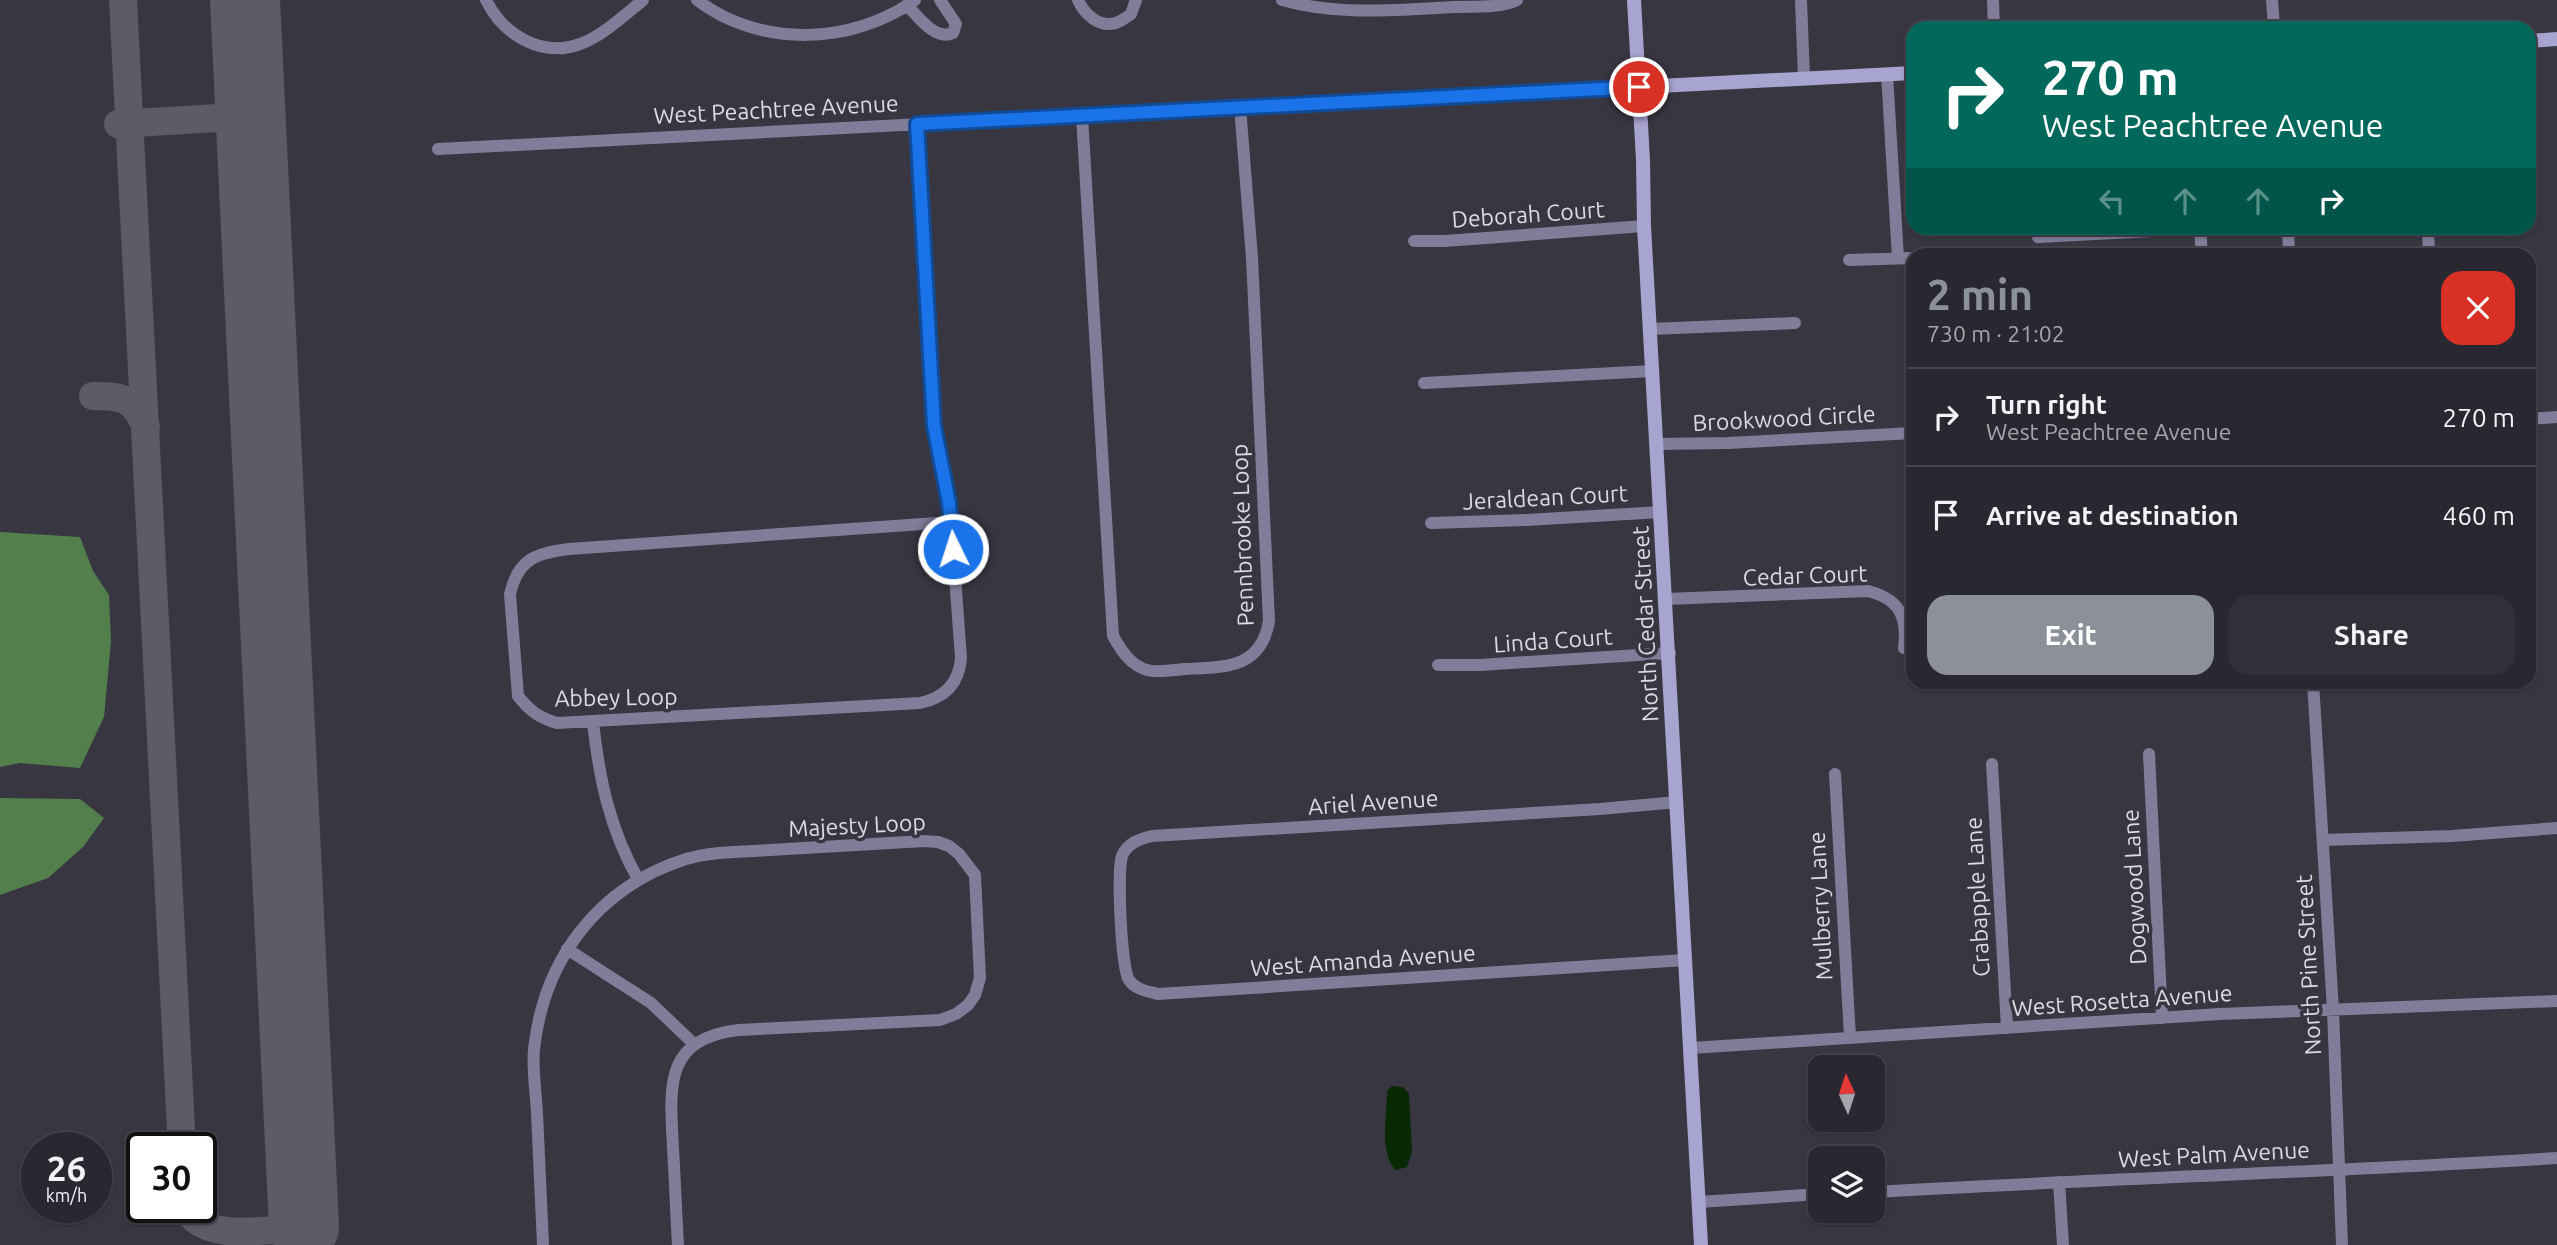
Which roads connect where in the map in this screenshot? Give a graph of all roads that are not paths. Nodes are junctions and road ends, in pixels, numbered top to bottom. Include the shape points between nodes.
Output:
1 (486, 0) edge
2 (643, 0) edge
3 (697, 0) edge
4 (940, 0) edge
5 (1078, 0) edge
6 (1136, 0) edge
7 (1282, 0) edge
8 (1517, 0) edge
9 (1634, 0) edge
10 (1801, 0) edge
11 (1993, 0) edge
12 (2272, 0) edge
13 (911, 2) edge
14 (1994, 21) edge
15 (2274, 21) edge
16 (2557, 39) edge
17 (2536, 40) edge
18 (1906, 73) edge
19 (1887, 74) junction
20 (1804, 78) junction
21 (1639, 87) junction
22 (1240, 107) junction
23 (1083, 116) junction
24 (917, 124) junction
25 (438, 149) dead end
26 (1644, 226) junction
27 (2074, 235) edge
28 (2038, 237) dead end
29 (1415, 241) dead end
30 (1898, 258) junction
31 (1906, 258) edge
32 (1849, 260) dead end
33 (1796, 323) dead end
34 (1650, 329) junction
35 (1652, 372) junction
36 (1424, 383) dead end
37 (2557, 417) edge
38 (2536, 418) edge
39 (1906, 433) edge
40 (1657, 444) junction
41 (1661, 512) junction
42 (951, 522) junction
43 (1431, 523) dead end
44 (1666, 599) junction
45 (1903, 648) dead end
46 (1670, 653) junction
47 (1438, 665) dead end
48 (2313, 689) edge
49 (593, 722) junction
50 (2150, 754) dead end
51 (1992, 764) dead end
52 (1835, 774) dead end
53 (1677, 802) junction
54 (2557, 828) edge
55 (2323, 840) junction
56 (638, 879) junction
57 (1121, 899) joint
58 (567, 949) junction
59 (1685, 960) junction
60 (2557, 1001) edge
61 (2333, 1010) junction
62 (2162, 1018) junction
63 (2007, 1028) junction
64 (1850, 1037) junction
65 (694, 1044) junction
66 (1691, 1048) junction
67 (2557, 1158) edge
68 (2338, 1169) junction
69 (2059, 1182) junction
70 (1885, 1191) edge
71 (1808, 1195) edge
72 (1699, 1202) junction
73 (543, 1245) edge
74 (678, 1245) edge
75 (1701, 1245) edge
76 (2063, 1245) edge
77 (2342, 1245) edge

1 - 2 street via 500,24 523,41 555,50 582,44
3 - 13 street via 755,28 786,34 836,33
4 - 13 street via 956,24 946,36 938,35
5 - 6 street via 1097,21 1114,24 1131,14
7 - 8 street via 1346,11 1490,6
9 - 21 street, North Cedar Street
10 - 20 street
11 - 14 street
12 - 15 street
16 - 17 street
18 - 19 street, West Peachtree Avenue
19 - 20 street, West Peachtree Avenue
19 - 30 street
20 - 21 street, West Peachtree Avenue
21 - 22 street, West Peachtree Avenue
21 - 26 street, North Cedar Street
22 - 23 street, West Peachtree Avenue
22 - 23 street, Pennbrooke Loop via 1269,621 1266,639 1255,653 1225,667 1148,671 1122,652 1113,636
23 - 24 street, West Peachtree Avenue
24 - 25 street, West Peachtree Avenue
24 - 42 street, Abbey Loop via 934,426
26 - 29 street, Deborah Court
26 - 34 street, North Cedar Street
27 - 28 street
30 - 31 street
30 - 32 street
33 - 34 street
34 - 35 street, North Cedar Street
35 - 36 street
35 - 40 street, North Cedar Street
37 - 38 street
39 - 40 street, Brookwood Circle
40 - 41 street, North Cedar Street
41 - 43 street, Jeraldean Court
41 - 44 street, North Cedar Street
42 - 49 street, Abbey Loop via 960,667 951,686 934,700
42 - 49 street, Abbey Loop via 569,549 534,556 521,566 510,594 518,695 541,719
44 - 45 street, Cedar Court via 1868,591 1891,601 1902,612
44 - 46 street, North Cedar Street
46 - 47 street, Linda Court
46 - 53 street, North Cedar Street
48 - 55 street, North Pine Street
49 - 56 street via 608,810
50 - 62 street, Dogwood Lane
51 - 63 street, Crabapple Lane
52 - 64 street, Mulberry Lane
53 - 57 street, Ariel Avenue via 1152,836 1137,840 1122,857
53 - 59 street, North Cedar Street
54 - 55 street
55 - 61 street, North Pine Street
56 - 58 street, Majesty Loop via 608,902
56 - 65 street, Majesty Loop via 688,858 714,854 923,841 948,846 975,875 980,978 975,995 956,1014 940,1020 717,1033
57 - 59 street, West Amanda Avenue via 1124,968 1138,988 1158,994
58 - 65 street via 651,1003
58 - 73 street, Majesty Loop via 549,982 534,1052
59 - 66 street, North Cedar Street
60 - 61 street, West Rosetta Avenue
61 - 62 street, West Rosetta Avenue
61 - 68 street, North Pine Street
62 - 63 street, West Rosetta Avenue
63 - 64 street, West Rosetta Avenue
64 - 66 street, West Rosetta Avenue
65 - 74 street via 681,1059 671,1087
66 - 72 street, North Cedar Street
67 - 68 street, West Palm Avenue
68 - 69 street, West Palm Avenue
68 - 77 street, North Pine Street
69 - 70 street, West Palm Avenue
69 - 76 street
71 - 72 street
72 - 75 street, North Cedar Street

